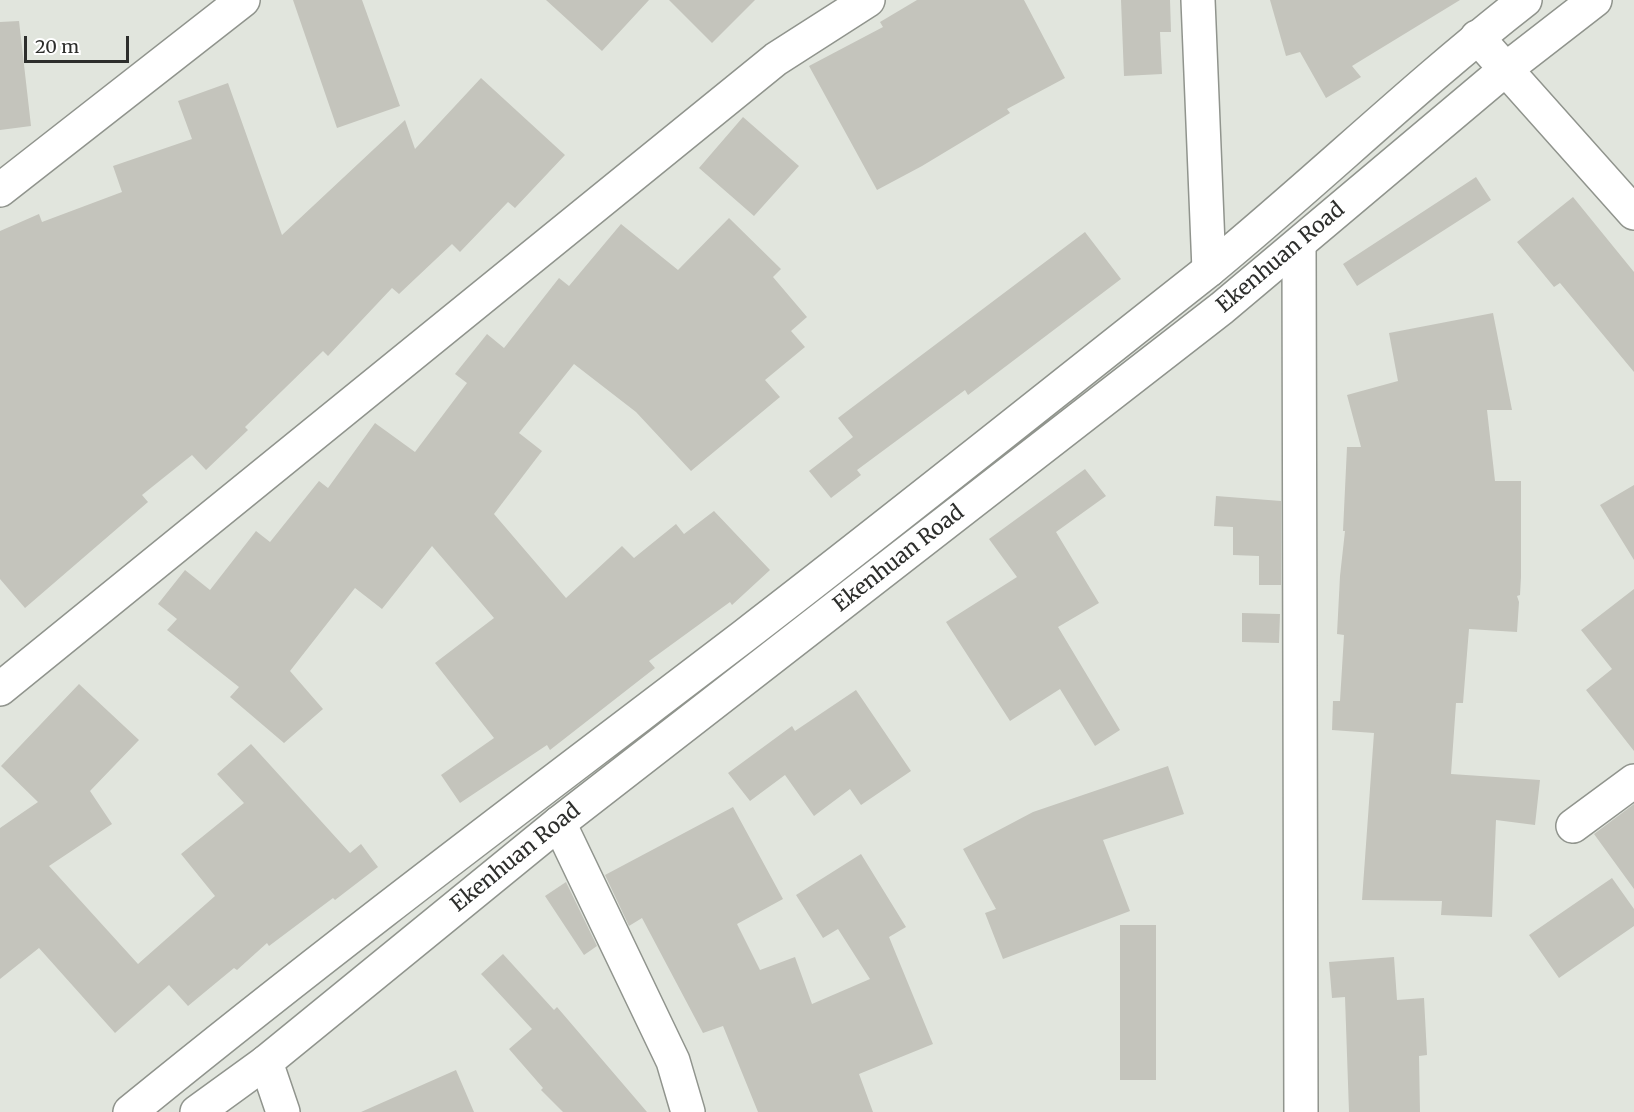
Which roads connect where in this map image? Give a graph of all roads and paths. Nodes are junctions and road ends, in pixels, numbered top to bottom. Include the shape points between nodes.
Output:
1 (243, 0) edge
2 (868, 0) edge
3 (1198, 0) edge
4 (1525, 0) edge
5 (1595, 0) edge
6 (1477, 37) junction
7 (1506, 69) junction
8 (0, 190) edge
9 (1634, 213) edge
10 (1299, 244) junction
11 (1209, 270) junction
12 (0, 689) edge
13 (1634, 781) edge
14 (559, 823) junction
15 (1573, 826) dead end
16 (266, 1062) junction
17 (130, 1112) edge
18 (198, 1112) edge
19 (283, 1112) edge
20 (688, 1112) edge
21 (1300, 1112) edge

1 - 8 main road
2 - 12 main road via 776,59
3 - 11 main road
4 - 6 main road, Ekenhuan Road
5 - 7 main road, Ekenhuan Road
6 - 7 main road
6 - 11 main road, Ekenhuan Road
7 - 9 main road
7 - 10 main road, Ekenhuan Road
10 - 14 main road, Ekenhuan Road
10 - 21 main road
11 - 17 main road, Ekenhuan Road via 755,627 225,1034
13 - 15 main road
14 - 16 main road, Ekenhuan Road
14 - 20 main road via 674,1061
16 - 18 main road, Ekenhuan Road
16 - 19 main road

